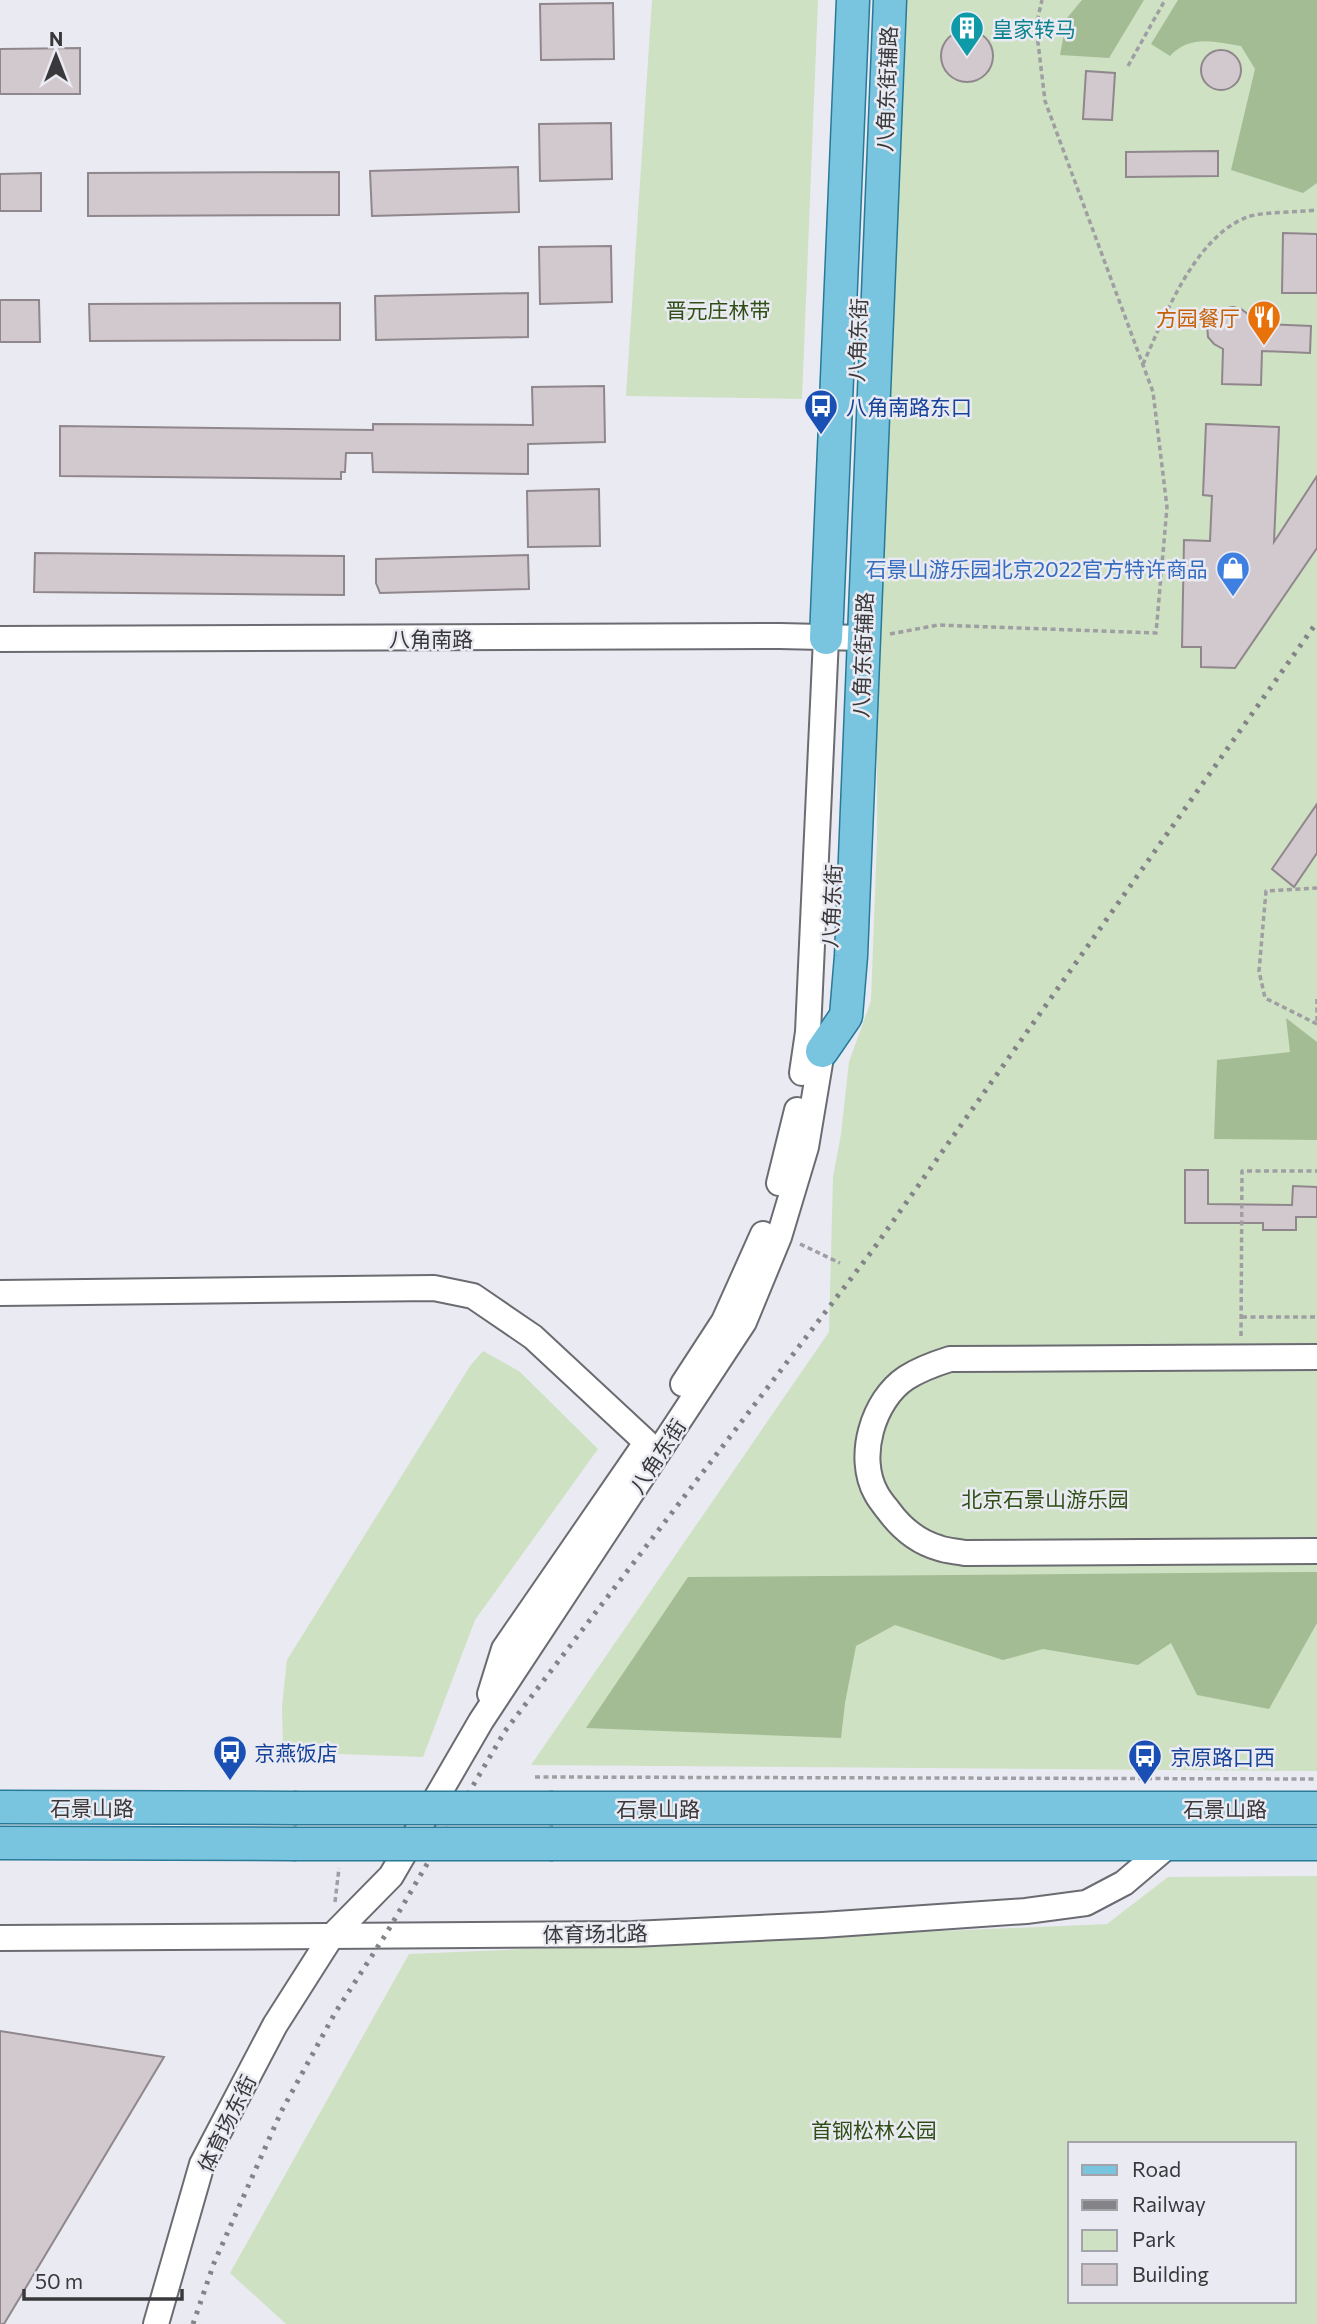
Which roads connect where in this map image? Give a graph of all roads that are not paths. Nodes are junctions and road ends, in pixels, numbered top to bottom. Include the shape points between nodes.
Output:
1 (853, 0) edge
2 (871, 0) edge
3 (890, 0) edge
4 (844, 638) junction
5 (0, 639) edge
6 (821, 1051) joint
7 (0, 1293) edge
8 (1317, 1357) edge
9 (646, 1442) junction
10 (1317, 1551) edge
11 (481, 1721) junction
12 (0, 1807) edge
13 (1317, 1808) edge
14 (0, 1843) edge
15 (1170, 1844) junction
16 (1317, 1844) edge
17 (331, 1937) junction
18 (0, 1938) edge
19 (156, 2324) edge

1 - 4 main road, 八角东街
2 - 4 main road, 八角东街
3 - 4 main road, 八角东街辅路
4 - 5 street, 八角南路
4 - 6 main road, 八角东街
4 - 9 street, 八角东街 via 797,1112 764,1232 724,1321
6 - 11 street, 八角东街 via 802,1160 779,1237 744,1322
7 - 9 street via 434,1288 473,1296 533,1337
8 - 10 street via 950,1359 904,1379 882,1402 871,1430 867,1464 875,1492 897,1523 939,1549 965,1553
9 - 11 street, 八角东街 via 504,1649
11 - 17 street, 八角东街 via 391,1875
12 - 13 main road, 石景山路, bridge
14 - 15 main road, 石景山路, bridge
15 - 16 main road, 石景山路
15 - 17 street, 体育场北路 via 1124,1883 1086,1903 1026,1911 633,1934
17 - 18 street, 体育场北路
17 - 19 street, 体育场东街 via 275,2025 202,2164

